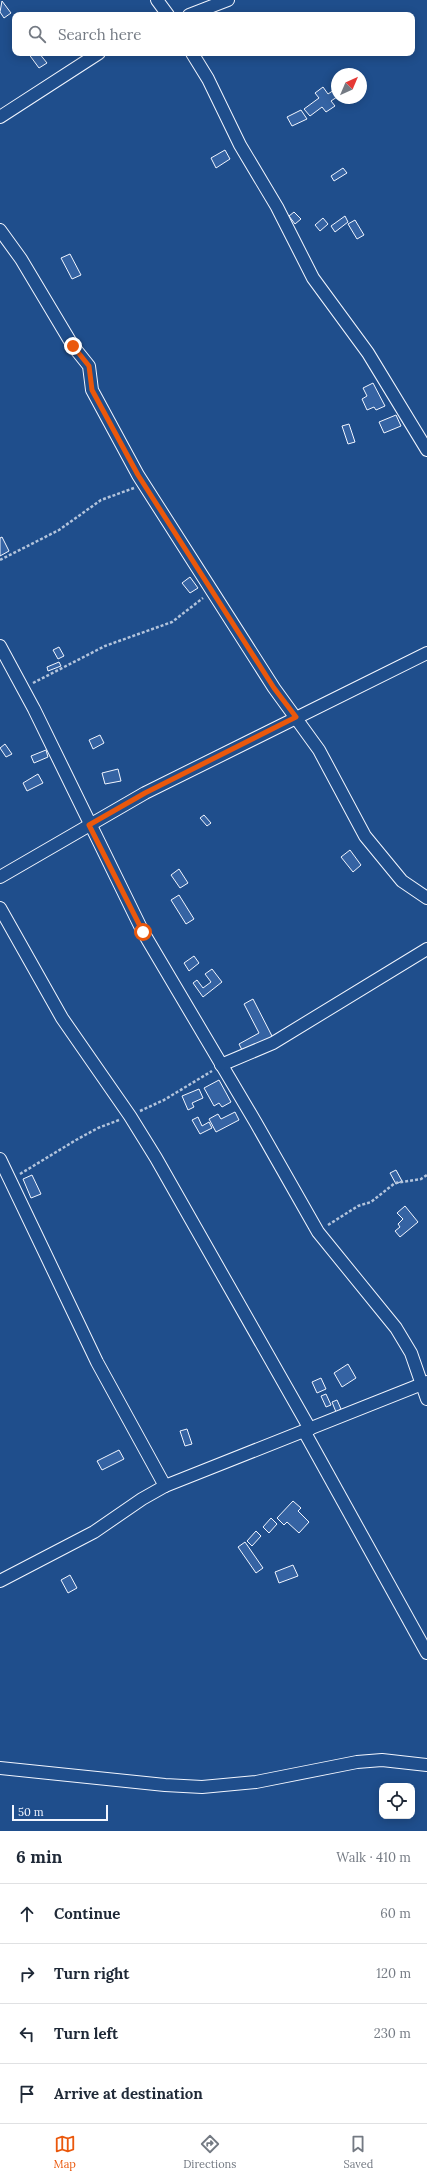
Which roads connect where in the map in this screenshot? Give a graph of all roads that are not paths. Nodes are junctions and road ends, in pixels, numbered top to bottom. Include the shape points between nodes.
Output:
1 (157, 0) edge
2 (228, 0) edge
3 (166, 12) edge
4 (197, 12) edge
5 (94, 56) edge
6 (194, 56) edge
7 (0, 117) edge
8 (0, 230) edge
9 (427, 450) edge
10 (0, 646) edge
11 (427, 654) edge
12 (296, 717) junction
13 (89, 825) junction
14 (0, 877) edge
15 (427, 898) edge
16 (0, 908) edge
17 (427, 949) edge
18 (221, 1065) junction
19 (0, 1159) edge
20 (425, 1383) edge
21 (427, 1399) edge
22 (307, 1430) junction
23 (165, 1486) junction
24 (0, 1581) edge
25 (427, 1653) edge
26 (427, 1765) edge
27 (0, 1768) edge

1 - 3 street
2 - 4 street
5 - 7 street
6 - 9 street via 313,278 368,353
8 - 12 street via 21,259 73,346 89,366 92,390 144,484 274,688
10 - 13 street
11 - 12 street
12 - 13 street via 145,793
12 - 15 street via 319,750 365,836 402,881
13 - 14 street
13 - 18 street via 143,932
16 - 22 street via 62,1018 156,1158
17 - 18 street via 274,1043
18 - 20 street via 318,1232 396,1328
19 - 23 street via 97,1362
20 - 21 street
20 - 22 street
22 - 23 street
22 - 25 street
23 - 24 street via 94,1532
26 - 27 street via 382,1760 357,1762 256,1782 202,1787

